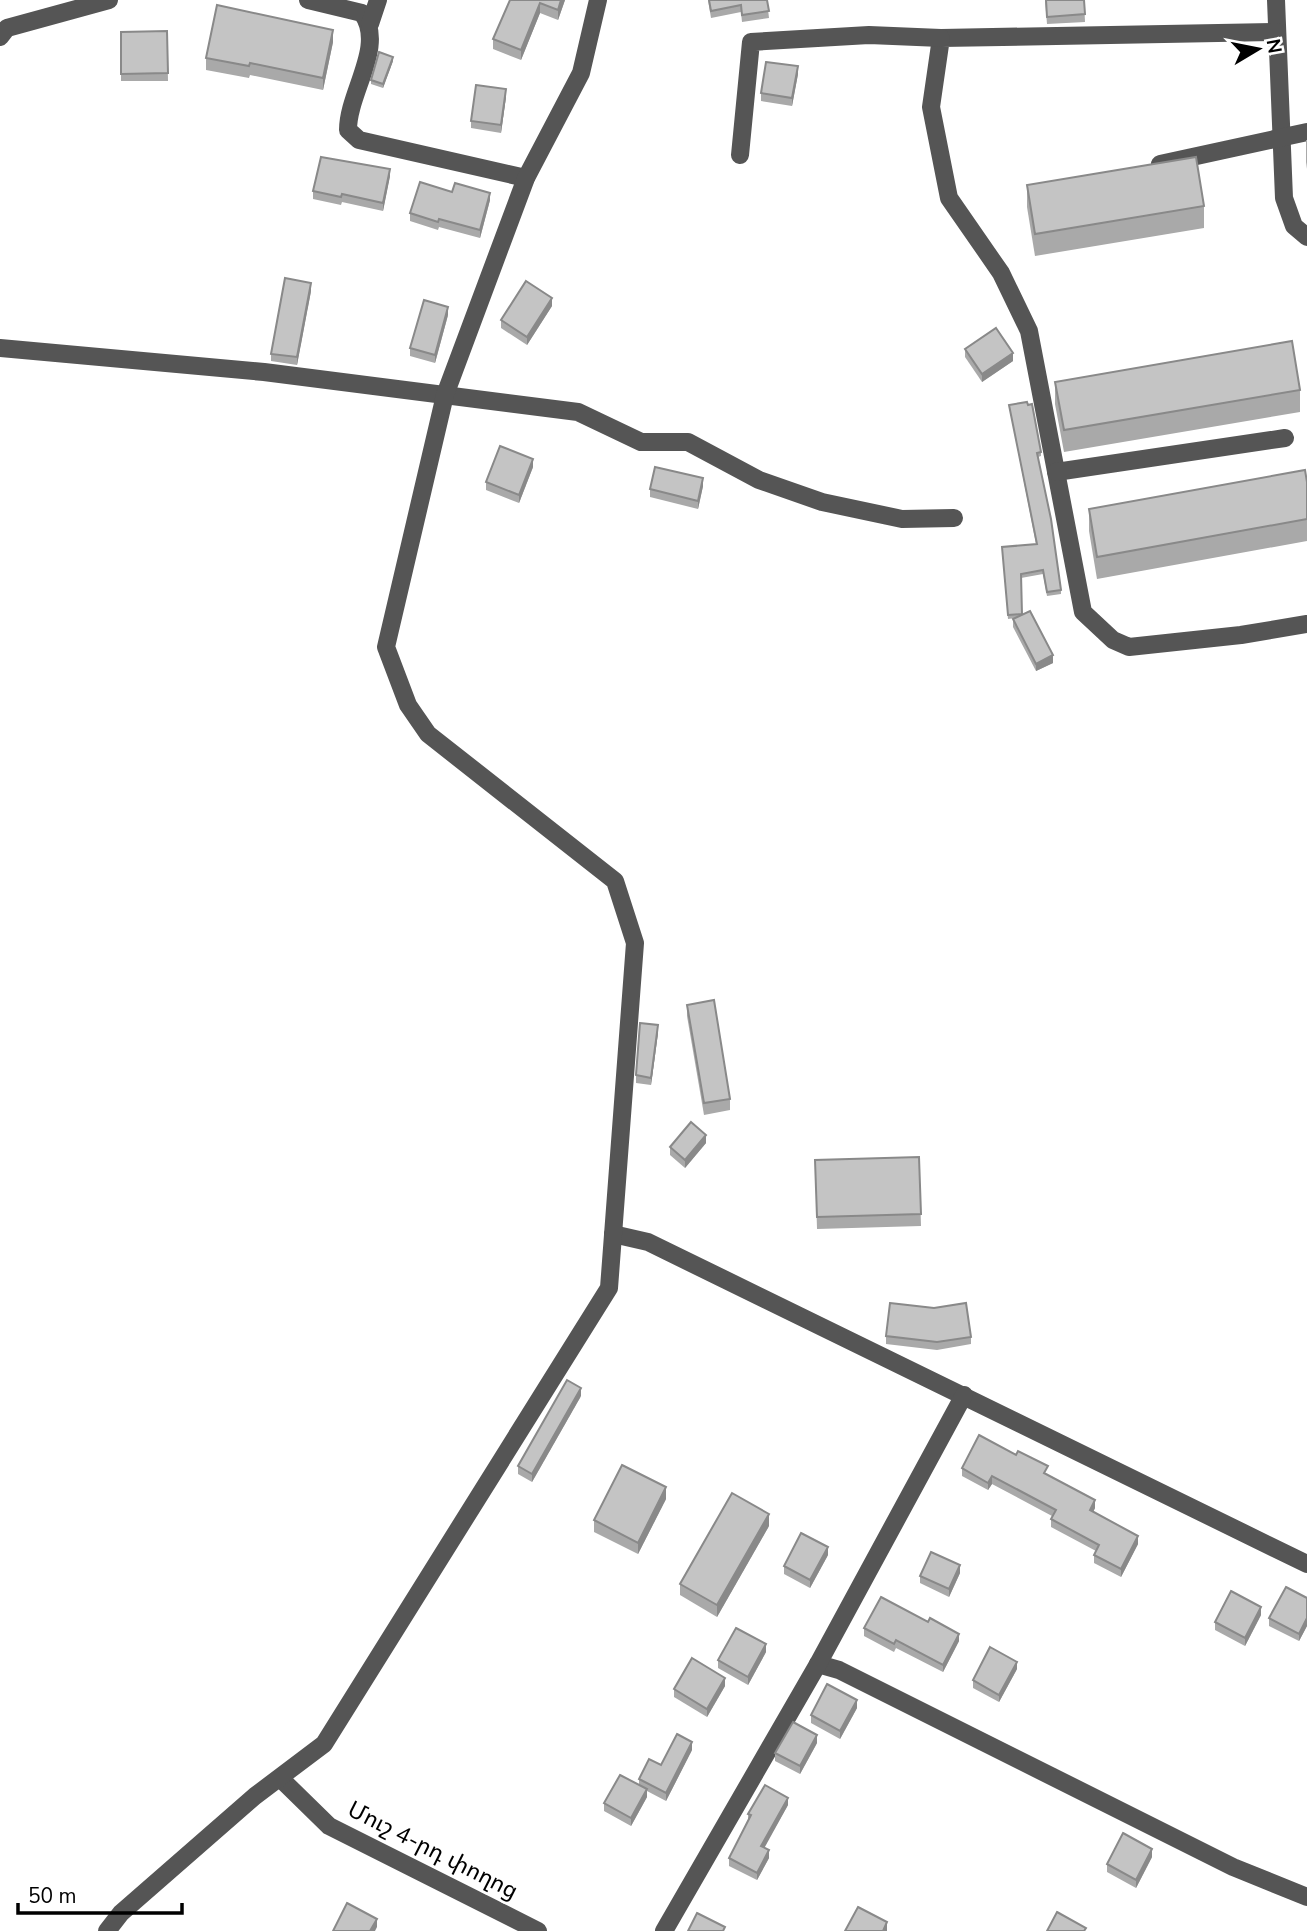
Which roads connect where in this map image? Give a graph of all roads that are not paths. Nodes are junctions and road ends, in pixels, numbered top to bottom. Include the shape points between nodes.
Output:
1 (108, 0) edge
2 (308, 0) edge
3 (379, 0) edge
4 (598, 0) edge
5 (1276, 0) edge
6 (370, 24) junction
7 (1277, 32) junction
8 (0, 37) edge
9 (941, 38) junction
10 (1307, 132) edge
11 (1282, 137) junction
12 (740, 155) dead end
13 (1147, 167) edge
14 (526, 178) junction
15 (1307, 237) edge
16 (0, 348) edge
17 (445, 394) junction
18 (1284, 438) dead end
19 (1056, 472) junction
20 (954, 518) dead end
21 (1307, 624) edge
22 (612, 1234) junction
23 (964, 1395) junction
24 (1307, 1564) edge
25 (818, 1664) junction
26 (280, 1777) junction
27 (1307, 1897) edge
28 (107, 1931) edge
29 (538, 1931) edge
30 (664, 1931) edge

1 - 8 street via 7,29
2 - 6 street via 362,13
3 - 6 street
4 - 14 street via 581,73
5 - 7 street
6 - 14 street via 372,44 348,114 348,130 359,140
7 - 9 street
7 - 11 street
9 - 12 street via 869,35 751,42
9 - 19 street via 931,107 949,198 1001,272 1029,331
10 - 11 street
11 - 13 street
11 - 15 street via 1284,198 1294,226
14 - 17 street
16 - 17 street
17 - 20 street via 578,412 641,442 688,442 759,480 822,502 902,519
17 - 22 street via 386,647 408,705 428,734 615,881 635,943
18 - 19 street
19 - 21 street via 1083,612 1113,640 1129,647
22 - 23 street via 648,1241
22 - 26 street via 609,1288 602,1300 324,1744
23 - 24 street
23 - 25 street
25 - 27 street via 839,1670 1234,1867
25 - 30 street
26 - 28 street via 121,1913
26 - 29 street, Մուշ 4-րդ փողոց via 329,1826

